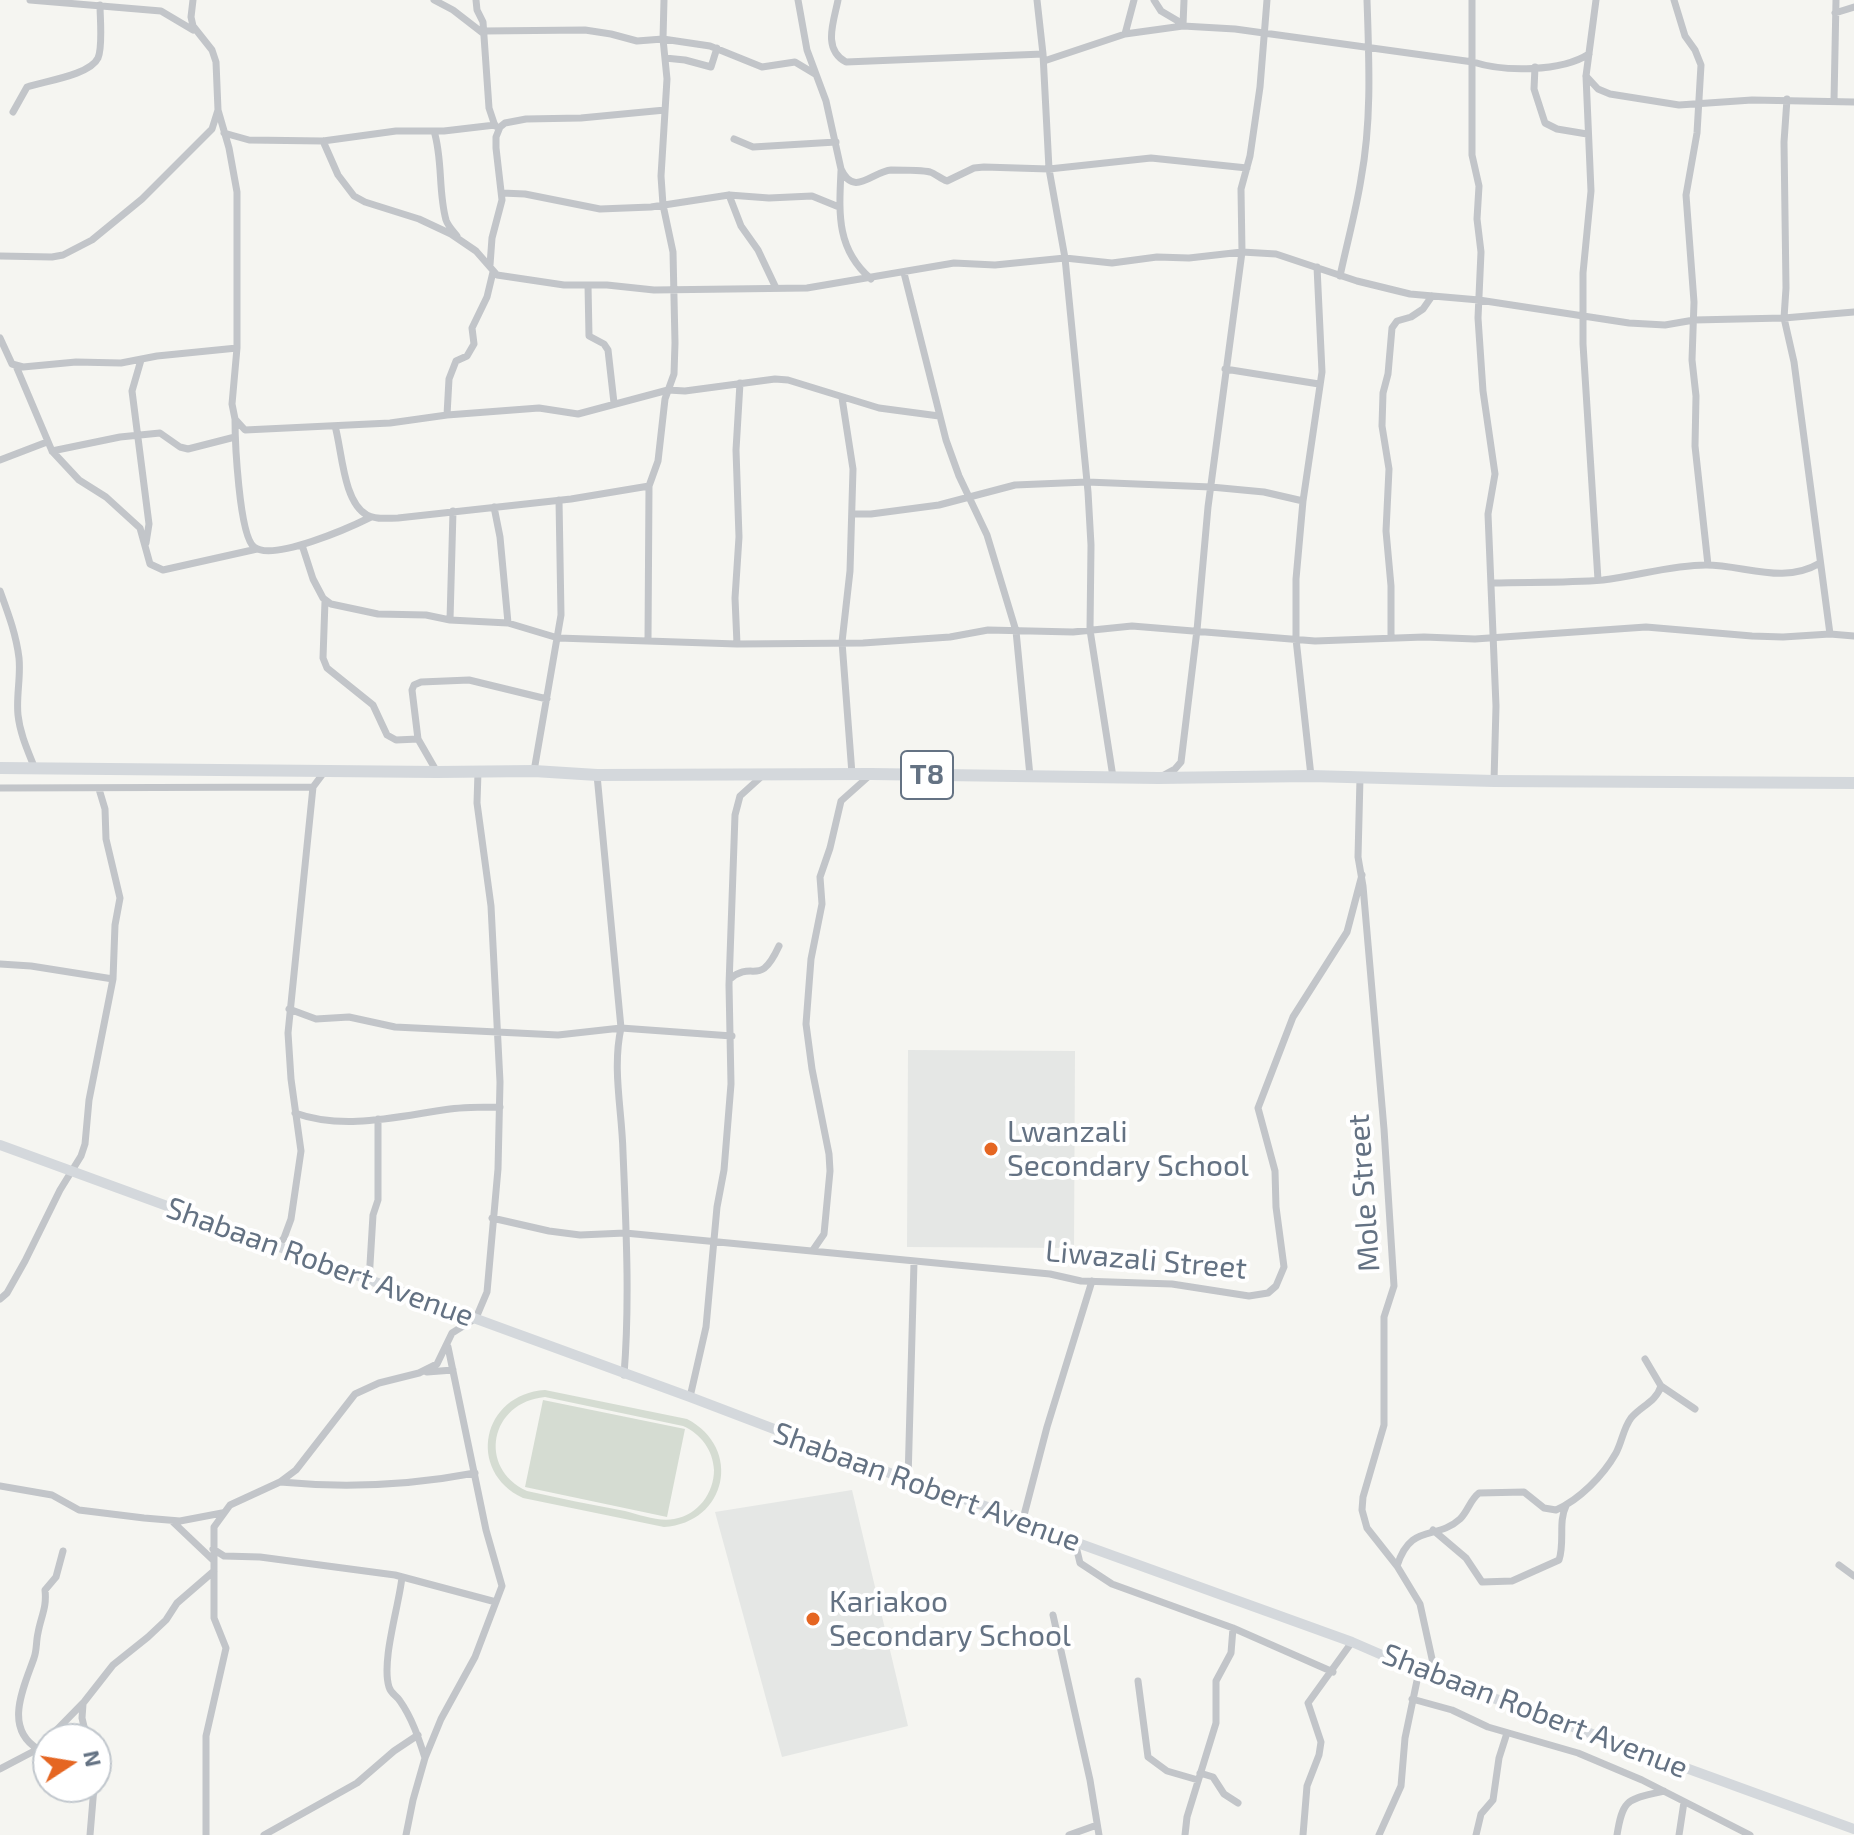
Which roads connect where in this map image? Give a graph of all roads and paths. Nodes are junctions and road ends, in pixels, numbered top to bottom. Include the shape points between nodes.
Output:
1 (30, 0) edge
2 (193, 0) edge
3 (434, 0) edge
4 (476, 0) edge
5 (664, 0) edge
6 (838, 0) edge
7 (1037, 0) edge
8 (1134, 0) edge
9 (1154, 0) edge
10 (1184, 0) edge
11 (1267, 0) edge
12 (1367, 0) edge
13 (1472, 0) edge
14 (1596, 0) edge
15 (1674, 0) edge
16 (1836, 0) edge
17 (798, 1) edge
18 (100, 5) junction
19 (1854, 7) edge
20 (1835, 13) junction
21 (1183, 25) junction
22 (484, 32) junction
23 (198, 34) junction
24 (1125, 34) junction
25 (1264, 34) junction
26 (663, 39) junction
27 (1369, 47) junction
28 (717, 48) junction
29 (1589, 54) junction
30 (1044, 57) junction
31 (665, 58) junction
32 (1473, 62) junction
33 (1535, 67) junction
34 (815, 74) junction
35 (1586, 76) junction
36 (1787, 99) junction
37 (1834, 101) junction
38 (1854, 102) edge
39 (1698, 103) junction
40 (218, 110) junction
41 (665, 110) junction
42 (13, 112) dead end
43 (496, 128) junction
44 (434, 131) junction
45 (224, 133) junction
46 (1587, 134) junction
47 (734, 139) dead end
48 (323, 141) junction
49 (836, 142) junction
50 (1247, 168) junction
51 (841, 169) junction
52 (1049, 169) junction
53 (502, 193) junction
54 (729, 195) junction
55 (663, 205) junction
56 (839, 207) junction
57 (458, 238) junction
58 (1242, 252) junction
59 (0, 256) edge
60 (1065, 258) junction
61 (1317, 267) junction
62 (491, 268) junction
63 (904, 273) junction
64 (1340, 276) junction
65 (871, 279) junction
66 (588, 285) junction
67 (776, 288) junction
68 (673, 290) junction
69 (1432, 296) junction
70 (1479, 300) junction
71 (1854, 312) edge
72 (1583, 316) junction
73 (1784, 318) junction
74 (1694, 320) junction
75 (0, 338) edge
76 (237, 348) junction
77 (141, 360) junction
78 (16, 366) junction
79 (1225, 369) junction
80 (740, 383) junction
81 (1319, 384) junction
82 (668, 390) junction
83 (842, 398) junction
84 (614, 403) junction
85 (447, 415) junction
86 (939, 416) junction
87 (235, 419) junction
88 (335, 426) junction
89 (138, 435) junction
90 (235, 437) junction
91 (47, 442) junction
92 (52, 451) junction
93 (0, 460) edge
94 (1087, 482) junction
95 (649, 486) junction
96 (1211, 487) junction
97 (968, 496) junction
98 (559, 500) junction
99 (1303, 501) junction
100 (494, 507) junction
101 (453, 511) junction
102 (852, 514) junction
103 (371, 517) junction
104 (302, 545) junction
105 (145, 547) junction
106 (257, 549) junction
107 (1820, 563) junction
108 (1708, 565) junction
109 (1598, 580) junction
110 (1493, 583) junction
111 (0, 591) edge
112 (325, 601) junction
113 (450, 620) junction
114 (508, 623) junction
115 (1090, 630) junction
116 (1197, 630) junction
117 (1016, 631) junction
118 (1830, 634) junction
119 (1854, 636) edge
120 (1391, 637) junction
121 (558, 638) junction
122 (1492, 638) junction
123 (1296, 639) junction
124 (648, 640) junction
125 (842, 642) junction
126 (737, 644) junction
127 (547, 699) junction
128 (418, 739) junction
129 (0, 768) edge
130 (35, 769) junction
131 (325, 771) junction
132 (534, 771) junction
133 (437, 772) junction
134 (478, 772) junction
135 (765, 773) junction
136 (852, 774) junction
137 (871, 774) junction
138 (597, 775) junction
139 (1030, 776) junction
140 (1311, 776) junction
141 (1113, 777) junction
142 (1158, 778) junction
143 (1360, 778) junction
144 (1494, 781) junction
145 (1854, 783) edge
146 (313, 787) junction
147 (0, 788) edge
148 (99, 789) junction
149 (1362, 875) junction
150 (779, 946) dead end
151 (0, 964) edge
152 (113, 979) junction
153 (730, 979) junction
154 (289, 1009) junction
155 (621, 1028) junction
156 (498, 1031) junction
157 (732, 1036) junction
158 (500, 1107) junction
159 (295, 1113) junction
160 (378, 1119) junction
161 (0, 1145) edge
162 (72, 1172) junction
163 (492, 1218) junction
164 (625, 1233) junction
165 (714, 1242) junction
166 (277, 1247) junction
167 (813, 1250) junction
168 (914, 1262) junction
169 (369, 1281) junction
170 (1092, 1281) junction
171 (0, 1299) edge
172 (476, 1318) junction
173 (448, 1345) junction
174 (1645, 1359) dead end
175 (453, 1370) junction
176 (419, 1373) junction
177 (624, 1375) junction
178 (1661, 1386) junction
179 (690, 1397) junction
180 (1695, 1409) dead end
181 (475, 1473) junction
182 (908, 1480) junction
183 (280, 1482) junction
184 (0, 1486) edge
185 (1567, 1504) junction
186 (222, 1513) junction
187 (1023, 1519) junction
188 (173, 1522) junction
189 (1433, 1530) junction
190 (1075, 1542) junction
191 (213, 1549) junction
192 (63, 1551) dead end
193 (213, 1560) junction
194 (1839, 1565) dead end
195 (1397, 1566) junction
196 (214, 1571) junction
197 (1854, 1576) edge
198 (402, 1577) junction
199 (496, 1602) junction
200 (1053, 1615) dead end
201 (1233, 1628) junction
202 (1352, 1642) junction
203 (1419, 1671) junction
204 (1333, 1672) junction
205 (1436, 1677) junction
206 (1138, 1681) dead end
207 (1412, 1699) junction
208 (84, 1702) junction
209 (63, 1723) edge
210 (83, 1723) edge
211 (1507, 1733) junction
212 (418, 1735) junction
213 (32, 1745) edge
214 (32, 1752) edge
215 (425, 1758) junction
216 (0, 1769) edge
217 (1199, 1776) junction
218 (1664, 1791) junction
219 (1684, 1802) junction
220 (93, 1803) edge
221 (1238, 1803) dead end
222 (1097, 1825) junction
223 (1854, 1829) edge
224 (90, 1835) edge
225 (206, 1835) edge
226 (264, 1835) edge
227 (406, 1835) edge
228 (1069, 1835) edge
229 (1099, 1835) edge
230 (1185, 1835) edge
231 (1303, 1835) edge
232 (1379, 1835) edge
233 (1476, 1835) edge
234 (1617, 1835) edge
235 (1679, 1835) edge
236 (1750, 1835) edge

1 - 18 street
2 - 23 street via 191,17
3 - 22 street
4 - 22 street
5 - 26 street
6 - 30 street via 831,43 846,62
7 - 30 street
8 - 24 street
9 - 21 street
10 - 21 street
11 - 25 street
12 - 27 street
13 - 32 street
14 - 29 street
15 - 39 street via 1701,65
16 - 20 street
17 - 34 street
18 - 23 street via 161,11
18 - 42 street via 95,62 27,87
19 - 20 street
20 - 37 street
21 - 24 street
21 - 25 street
22 - 26 street via 575,30 637,41
22 - 43 street via 489,108
23 - 40 street via 216,62
24 - 30 street
25 - 27 street
25 - 50 street
26 - 28 street
26 - 31 street
27 - 32 street
27 - 64 street via 1362,177
28 - 31 street via 711,67
28 - 34 street via 762,67 796,62
29 - 33 street via 1568,64
29 - 35 street
30 - 52 street
31 - 41 street
32 - 33 street via 1497,68
32 - 70 street
33 - 46 street via 1534,89 1545,123
34 - 49 street
35 - 39 street via 1610,94
35 - 46 street
36 - 37 street
36 - 39 street
36 - 73 street
37 - 38 street
39 - 74 street via 1686,195
40 - 45 street
40 - 59 street via 202,140 104,232 63,255
41 - 43 street via 514,121
41 - 55 street
43 - 44 street
43 - 53 street
44 - 48 street
44 - 57 street via 446,220
45 - 48 street via 249,140
45 - 76 street via 237,192
46 - 72 street via 1591,202
47 - 49 street via 753,147
48 - 57 street via 354,196
49 - 51 street
50 - 52 street via 1151,158
50 - 58 street via 1241,189
51 - 52 street via 851,181 867,181 890,170 932,172 947,181 974,168
51 - 56 street
52 - 60 street
53 - 55 street via 600,209
53 - 62 street
54 - 55 street
54 - 56 street via 812,196
54 - 67 street
55 - 68 street via 673,252
56 - 65 street via 847,249
57 - 62 street
58 - 60 street via 1112,263
58 - 61 street via 1276,254
58 - 79 street
60 - 63 street via 954,263
60 - 94 street
61 - 64 street
61 - 81 street
62 - 66 street via 502,277
62 - 85 street via 487,297 472,328 474,344 456,361 449,379
63 - 65 street
63 - 86 street
64 - 69 street
65 - 67 street
66 - 68 street
66 - 84 street via 589,336 608,350
67 - 68 street
68 - 82 street via 675,366
69 - 70 street
69 - 120 street via 1423,309 1392,328 1383,393
70 - 72 street
70 - 110 street via 1483,391 1495,474 1488,514
71 - 73 street
72 - 74 street via 1649,325
72 - 109 street
73 - 74 street
73 - 107 street
74 - 108 street via 1695,446
75 - 78 street
76 - 77 street
76 - 87 street
77 - 78 street
77 - 89 street via 132,391
78 - 91 street
79 - 81 street
79 - 96 street
80 - 82 street
80 - 83 street via 788,380
80 - 126 street
81 - 99 street
82 - 84 street
82 - 95 street
83 - 86 street
83 - 102 street via 851,450
84 - 85 street via 578,414 539,408
85 - 88 street
86 - 97 street
87 - 88 street via 251,431
87 - 90 street
88 - 103 street via 350,492
89 - 90 street via 160,433 188,449
89 - 92 street
89 - 105 street via 149,524
90 - 106 street via 246,529
91 - 92 street
91 - 93 street
92 - 105 street via 79,480 140,528
94 - 96 street
94 - 97 street via 1015,485
94 - 115 street
95 - 98 street
95 - 124 street
96 - 99 street
96 - 116 street
97 - 102 street via 908,510
97 - 117 street via 987,535
98 - 100 street
98 - 121 street
99 - 123 street
100 - 101 street
100 - 114 street
101 - 103 street
101 - 113 street
102 - 125 street
103 - 104 street
104 - 106 street
104 - 112 street
105 - 106 street via 150,564 163,570
107 - 108 street via 1800,572 1774,574
107 - 118 street
108 - 109 street
109 - 110 street
110 - 122 street
111 - 130 street via 20,662 20,730
112 - 113 street via 366,613
112 - 128 street via 327,668 373,705 387,735
113 - 114 street
114 - 121 street
115 - 116 street
115 - 117 street
115 - 141 street
116 - 123 street
116 - 142 street via 1181,762
117 - 125 street
117 - 139 street
118 - 119 street
118 - 122 street via 1752,636 1646,627
120 - 122 street
120 - 123 street
121 - 124 street
121 - 127 street
122 - 144 street
123 - 140 street
124 - 126 street
125 - 126 street
125 - 136 street
127 - 128 street via 469,680 421,682 412,690
127 - 132 street
128 - 133 street
129 - 130 highway, T8
130 - 131 highway, T8
131 - 133 highway, T8
131 - 146 street
132 - 134 highway, T8
132 - 138 highway, T8
133 - 134 highway, T8
134 - 156 street
135 - 136 highway, T8
135 - 138 highway, T8
135 - 153 street via 737,802
136 - 137 highway, T8
137 - 139 highway, T8
137 - 167 street via 841,801 820,877 822,904 806,1024 830,1171 824,1234
138 - 155 street
139 - 141 highway, T8
140 - 142 highway, T8
140 - 143 highway, T8
141 - 142 highway, T8
143 - 144 highway, T8
143 - 149 street, Mole Street
144 - 145 highway, T8
146 - 148 street
146 - 154 street
147 - 148 street
148 - 152 street via 120,898
149 - 170 street, Liwazali Street via 1347,932 1293,1017 1258,1108 1275,1171 1284,1267 1276,1286 1249,1296 1172,1284
149 - 195 street, Mole Street via 1394,1286 1384,1317 1384,1425 1362,1510 1367,1528
150 - 153 street via 767,968 736,973
151 - 152 street
152 - 162 street via 85,1144
153 - 157 street
154 - 156 street via 316,1019 349,1017 395,1027
154 - 159 street
155 - 156 street via 566,1035
155 - 157 street
155 - 164 street via 616,1055
156 - 158 street
157 - 165 street
158 - 160 street
158 - 163 street
159 - 160 street via 328,1121
159 - 166 street via 301,1151 291,1219
160 - 169 street via 378,1200
161 - 162 street, Shabaan Robert Avenue
162 - 166 street, Shabaan Robert Avenue
162 - 171 street
163 - 164 street, Liwazali Street via 580,1235
163 - 172 street via 487,1292
164 - 165 street, Liwazali Street
164 - 177 street
165 - 167 street, Liwazali Street
165 - 179 street via 706,1327
166 - 169 street, Shabaan Robert Avenue
167 - 168 street, Liwazali Street
168 - 170 street, Liwazali Street
168 - 182 street
169 - 172 street, Shabaan Robert Avenue
170 - 187 street
172 - 173 street via 455,1331
172 - 177 street, Shabaan Robert Avenue
173 - 175 street
173 - 176 street via 437,1364
174 - 178 street
175 - 176 street
175 - 181 street
176 - 183 street via 355,1394 296,1470
177 - 179 street, Shabaan Robert Avenue
178 - 180 street
178 - 185 street via 1628,1422 1616,1453 1595,1480
179 - 182 street, Shabaan Robert Avenue
181 - 183 street via 401,1483
181 - 199 street via 500,1573
182 - 187 street, Shabaan Robert Avenue
183 - 186 street
184 - 188 street via 52,1495 81,1510
185 - 189 street via 1556,1510 1544,1508 1524,1492 1479,1493 1460,1519
185 - 189 street via 1559,1559 1512,1581 1482,1582 1466,1558
186 - 188 street
186 - 191 street via 214,1527
187 - 190 street, Shabaan Robert Avenue
188 - 193 street
189 - 195 street via 1407,1545
190 - 201 street via 1080,1563 1112,1584
190 - 202 street, Shabaan Robert Avenue
191 - 193 street
191 - 198 street via 224,1556
192 - 213 street via 56,1577 45,1590 47,1604 19,1698 21,1729
193 - 196 street
194 - 197 street
195 - 205 street, Mole Street via 1420,1604
196 - 208 street via 113,1665
196 - 225 street via 214,1618 226,1648 206,1736
198 - 199 street
198 - 212 street via 388,1681
199 - 215 street
200 - 222 street
201 - 204 street
201 - 217 street via 1231,1653 1216,1681 1216,1723
202 - 203 street, Shabaan Robert Avenue
202 - 204 street
203 - 205 street, Shabaan Robert Avenue
203 - 207 street
204 - 231 street via 1308,1703 1321,1742 1307,1786
205 - 223 street, Shabaan Robert Avenue
206 - 217 street via 1148,1757 1167,1771
207 - 211 street
207 - 232 street via 1401,1786
208 - 209 street
208 - 210 street
211 - 218 street via 1578,1753
211 - 233 street via 1493,1800 1481,1814
212 - 215 street
212 - 226 street via 357,1783
214 - 216 street
215 - 227 street
217 - 221 street via 1213,1777
217 - 230 street
218 - 219 street
218 - 234 street via 1623,1806
219 - 235 street
219 - 236 street
220 - 224 street
222 - 228 street
222 - 229 street

